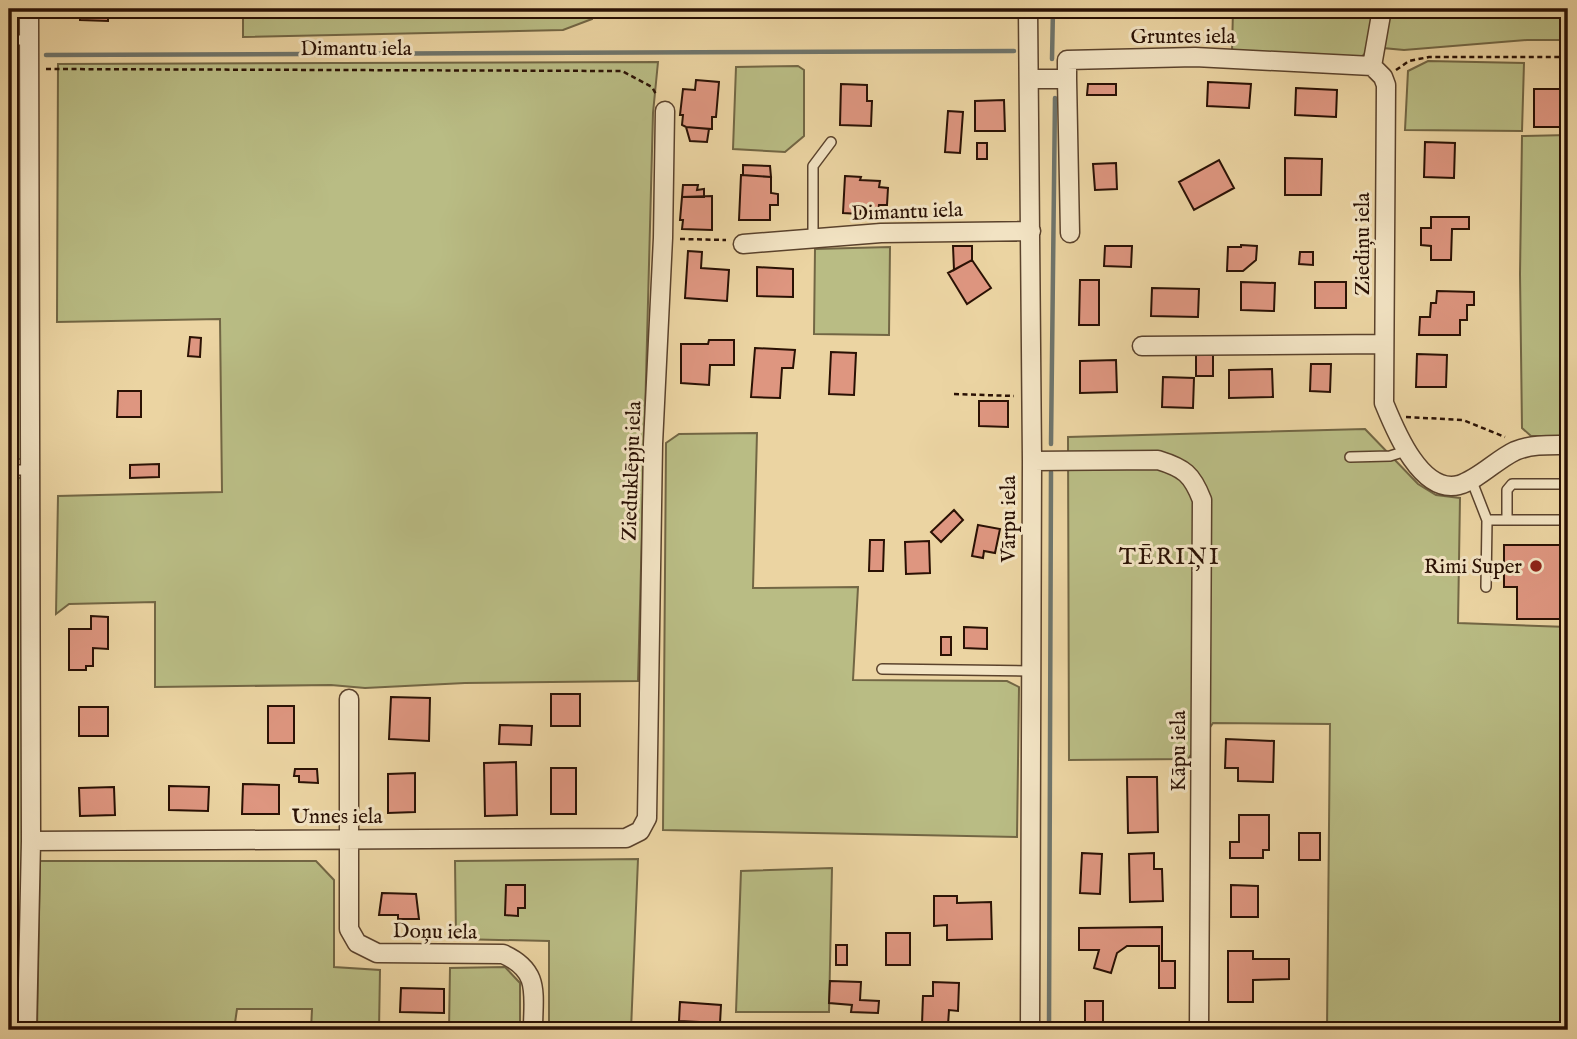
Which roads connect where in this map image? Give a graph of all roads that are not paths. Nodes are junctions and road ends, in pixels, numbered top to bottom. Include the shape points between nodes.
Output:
1 (29, 9) edge
2 (1028, 9) edge
3 (1382, 9) edge
4 (9, 40) edge
5 (29, 40) junction
6 (1381, 76) junction
7 (1029, 79) junction
8 (1068, 79) junction
9 (665, 111) road end
10 (831, 142) dead end
11 (1031, 231) junction
12 (1070, 233) dead end
13 (813, 238) junction
14 (743, 244) road end
15 (1384, 344) junction
16 (1142, 346) dead end
17 (1568, 445) edge
18 (1406, 451) junction
19 (1350, 457) dead end
20 (1032, 461) junction
21 (9, 470) edge
22 (30, 470) junction
23 (1471, 479) junction
24 (1568, 484) edge
25 (1487, 520) junction
26 (1507, 520) junction
27 (1568, 520) edge
28 (1486, 587) dead end
29 (882, 669) dead end
30 (1030, 671) junction
31 (349, 699) dead end
32 (640, 831) joint
33 (350, 838) junction
34 (31, 841) junction
35 (27, 1030) edge
36 (533, 1030) edge
37 (1030, 1030) edge
38 (1199, 1030) edge

1 - 5 street
2 - 7 street, Vārpu iela
3 - 6 street, Ziediņu iela
4 - 5 lane
5 - 22 street
6 - 8 street, Gruntes iela via 1195,57 1067,60
6 - 15 street, Ziediņu iela
7 - 8 street
7 - 11 street, Vārpu iela
8 - 12 street
9 - 32 street, Zieduklēpju iela via 653,444 647,818
10 - 13 lane via 813,166
11 - 13 street, Dimantu iela
11 - 20 street, Vārpu iela
13 - 14 street, Dimantu iela
15 - 16 street
15 - 18 street, Ziediņu iela via 1386,410
17 - 23 street via 1535,445 1515,451
18 - 19 lane
18 - 23 street via 1441,485 1460,485
20 - 30 street, Vārpu iela
20 - 38 street, Kāpu iela via 1158,460 1189,475 1202,500
21 - 22 lane
22 - 34 street
23 - 25 lane
24 - 26 lane via 1512,484 1507,490
25 - 26 lane
25 - 28 lane
26 - 27 lane
29 - 30 lane
30 - 37 street, Vārpu iela
31 - 33 street, Doņu iela
32 - 33 street, Unnes iela via 626,838
33 - 34 street, Unnes iela
33 - 36 street, Doņu iela via 349,929 357,943 377,953 503,954 516,960 530,977
34 - 35 street

